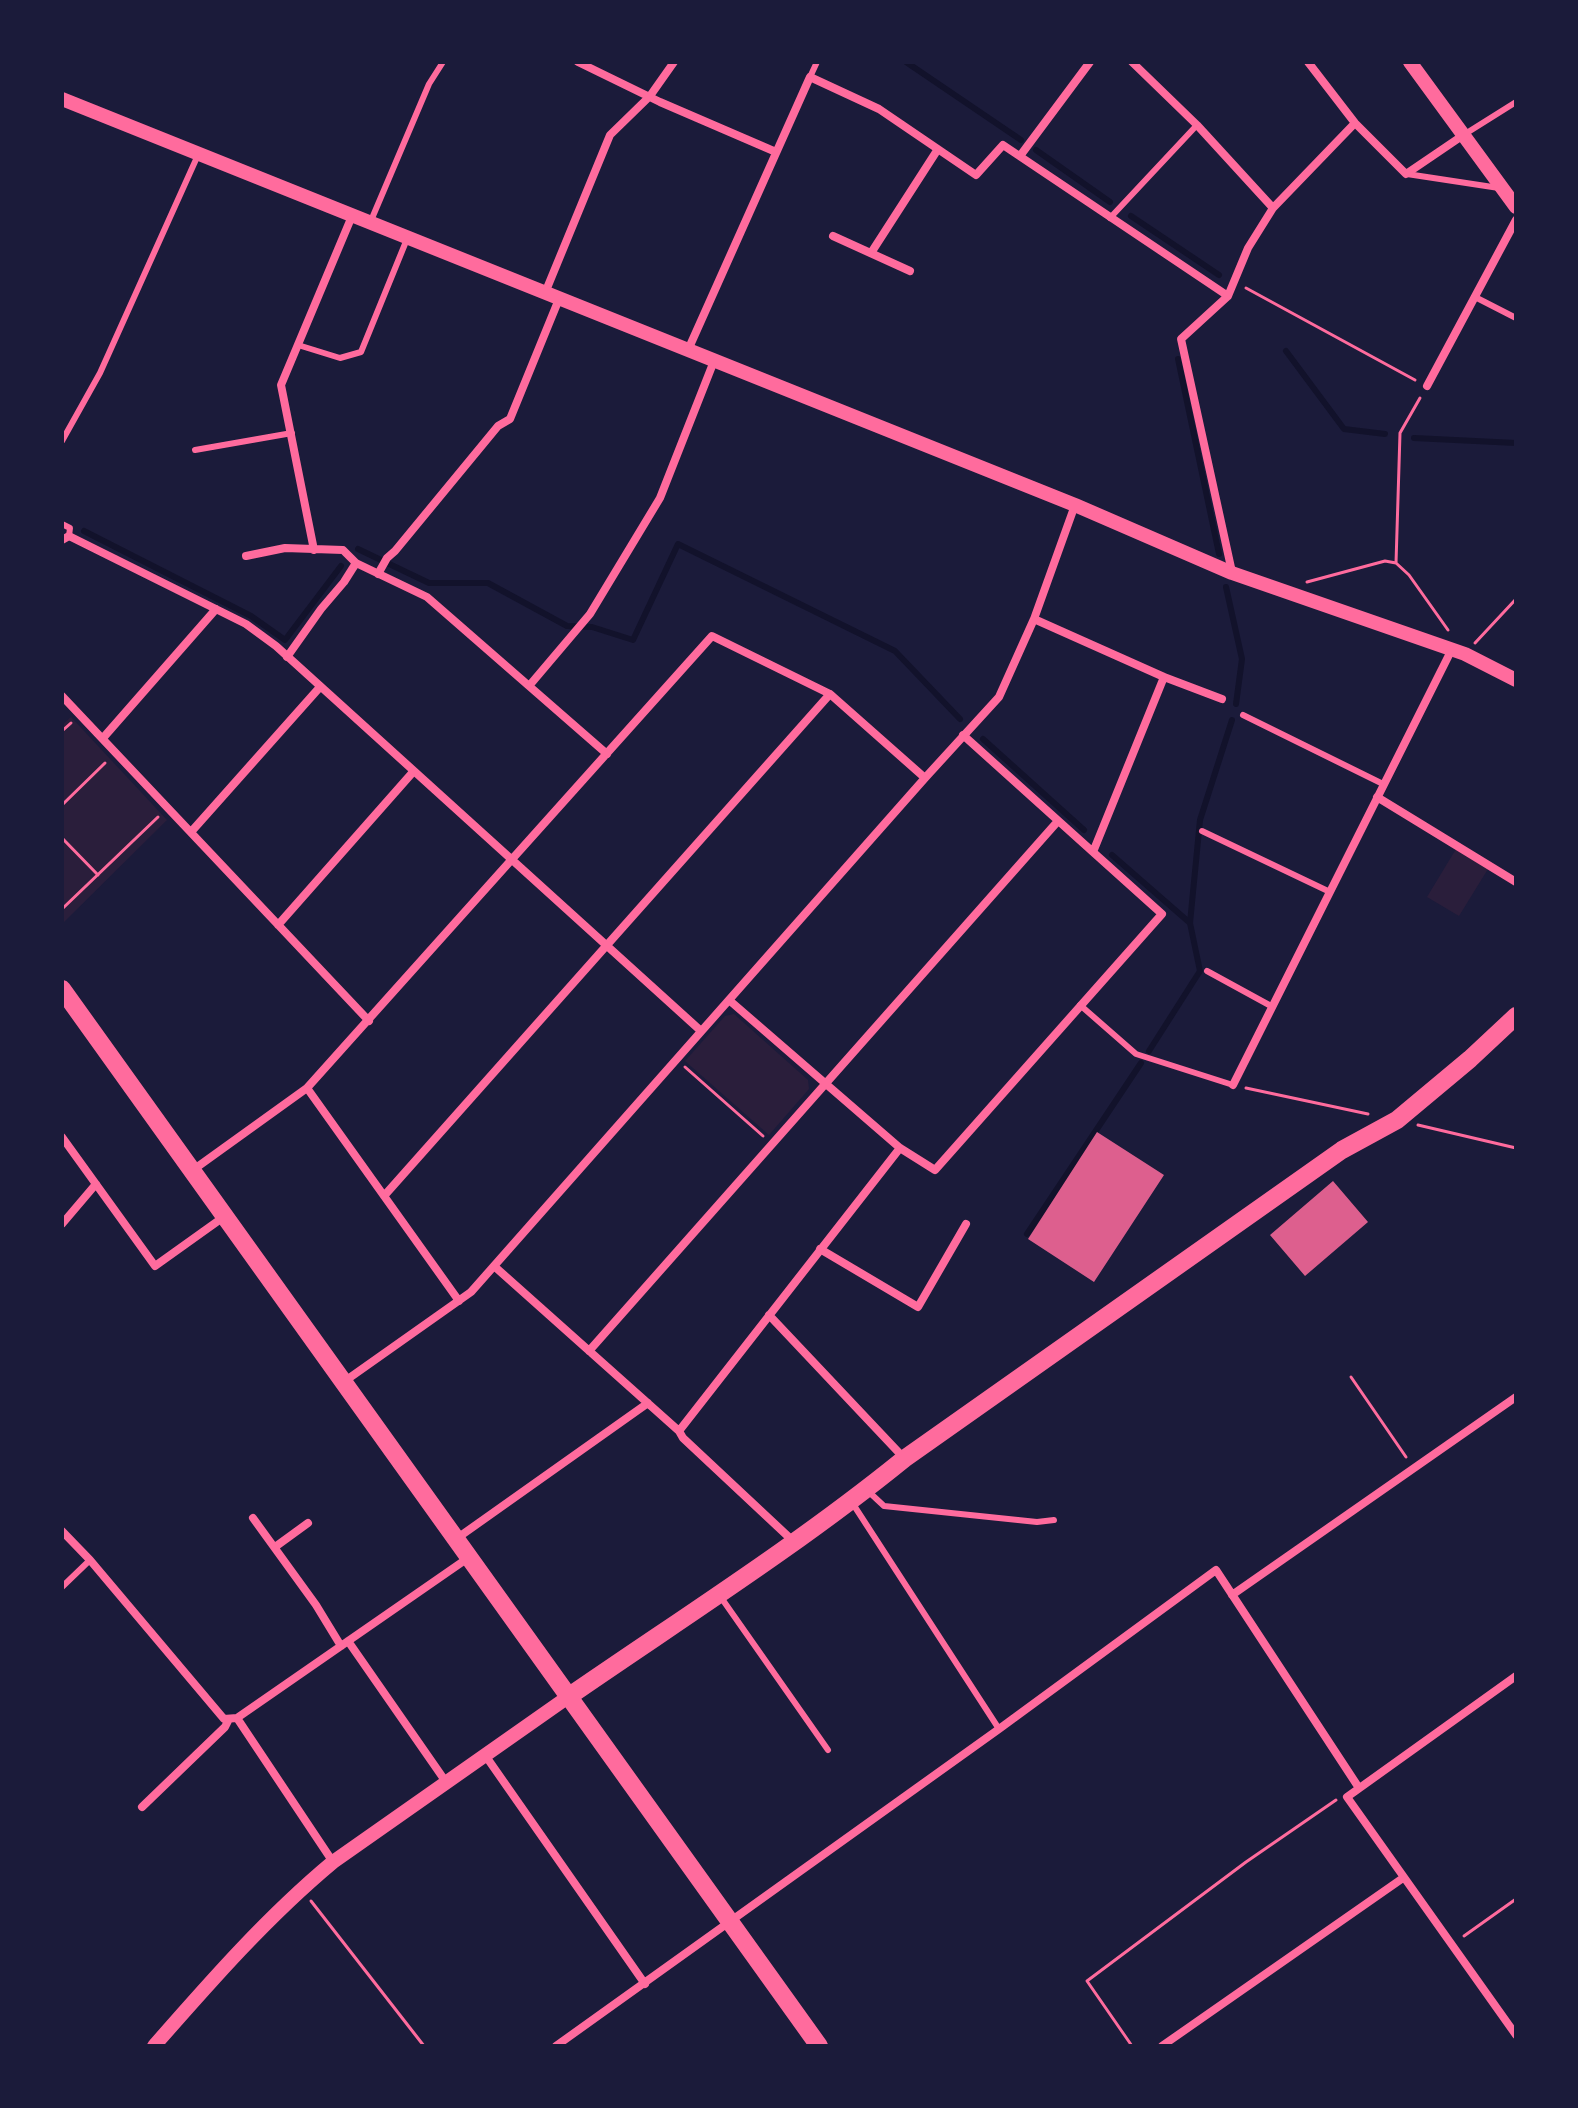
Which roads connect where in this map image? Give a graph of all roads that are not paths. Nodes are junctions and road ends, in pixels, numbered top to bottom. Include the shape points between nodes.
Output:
1 (443, 62) edge
2 (578, 62) edge
3 (674, 62) edge
4 (817, 62) edge
5 (1090, 62) edge
6 (1132, 62) edge
7 (1308, 62) edge
8 (1410, 62) edge
9 (810, 77) junction
10 (650, 96) junction
11 (62, 99) edge
12 (1516, 102) edge
13 (1355, 123) junction
14 (1197, 125) junction
15 (1462, 136) junction
16 (938, 149) junction
17 (199, 152) junction
18 (776, 152) junction
19 (1020, 156) junction
20 (1406, 174) junction
21 (1502, 189) junction
22 (1516, 207) edge
23 (1273, 208) junction
24 (352, 216) junction
25 (1110, 218) junction
26 (1516, 220) edge
27 (370, 223) junction
28 (833, 236) dead end
29 (407, 239) junction
30 (871, 253) junction
31 (910, 271) dead end
32 (552, 296) junction
33 (1228, 296) junction
34 (1475, 297) junction
35 (1516, 318) edge
36 (298, 345) junction
37 (688, 350) junction
38 (714, 361) junction
39 (1427, 386) road end
40 (292, 433) junction
41 (62, 441) edge
42 (195, 450) dead end
43 (1075, 505) junction
44 (62, 524) edge
45 (65, 538) edge
46 (314, 550) junction
47 (246, 556) dead end
48 (356, 563) junction
49 (380, 571) junction
50 (1232, 573) junction
51 (216, 609) junction
52 (1034, 619) junction
53 (1459, 652) junction
54 (287, 657) junction
55 (1164, 677) junction
56 (1516, 680) edge
57 (529, 686) junction
58 (320, 687) junction
59 (830, 694) junction
60 (62, 696) edge
61 (1222, 699) dead end
62 (1243, 715) dead end
63 (963, 735) junction
64 (103, 738) junction
65 (607, 754) junction
66 (413, 772) junction
67 (925, 778) junction
68 (1383, 784) junction
69 (1377, 797) junction
70 (1058, 821) junction
71 (1202, 831) dead end
72 (191, 832) junction
73 (1093, 852) junction
74 (512, 860) junction
75 (1516, 882) edge
76 (1330, 892) junction
77 (278, 925) junction
78 (608, 946) junction
79 (1207, 971) dead end
80 (62, 989) edge
81 (729, 1000) junction
82 (1080, 1005) junction
83 (1271, 1006) junction
84 (1516, 1016) edge
85 (369, 1021) junction
86 (701, 1031) junction
87 (825, 1083) junction
88 (1233, 1085) joint
89 (307, 1088) junction
90 (62, 1137) edge
91 (900, 1148) junction
92 (192, 1170) junction
93 (96, 1184) junction
94 (384, 1196) junction
95 (225, 1216) junction
96 (62, 1224) edge
97 (966, 1224) dead end
98 (820, 1249) junction
99 (494, 1266) junction
100 (459, 1301) junction
101 (769, 1315) junction
102 (589, 1351) junction
103 (344, 1382) junction
104 (1516, 1397) edge
105 (648, 1403) junction
106 (679, 1431) junction
107 (904, 1459) junction
108 (866, 1489) junction
109 (851, 1501) junction
110 (253, 1518) dead end
111 (1054, 1520) dead end
112 (308, 1523) dead end
113 (62, 1531) edge
114 (456, 1539) junction
115 (793, 1541) junction
116 (275, 1547) junction
117 (469, 1558) junction
118 (90, 1560) junction
119 (62, 1587) edge
120 (718, 1593) junction
121 (1232, 1595) junction
122 (345, 1643) junction
123 (1516, 1676) edge
124 (568, 1697) junction
125 (233, 1719) junction
126 (999, 1729) junction
127 (828, 1750) dead end
128 (485, 1755) junction
129 (446, 1782) junction
130 (1359, 1788) junction
131 (142, 1807) dead end
132 (333, 1862) junction
133 (1403, 1878) junction
134 (731, 1921) junction
135 (645, 1984) junction
136 (1516, 2035) edge
137 (154, 2046) edge
138 (556, 2046) edge
139 (819, 2046) edge
140 (1162, 2046) edge

1 - 27 lane
2 - 10 street
3 - 10 street
4 - 9 lane
5 - 19 street
6 - 14 street
7 - 13 street
8 - 15 street
9 - 16 street via 879,109
9 - 18 street
10 - 18 street
10 - 32 street via 610,135
11 - 17 street
12 - 15 lane
13 - 20 street
13 - 23 street
14 - 23 street
14 - 25 lane
15 - 20 street
15 - 21 street
16 - 19 street via 976,175 1003,145
16 - 30 street
17 - 24 street
17 - 41 lane via 100,373
18 - 37 street
19 - 25 street
20 - 21 lane
21 - 22 street
23 - 33 street via 1248,248
24 - 27 street
24 - 36 street
25 - 33 street
26 - 34 street
27 - 29 street
28 - 30 street
29 - 32 street
29 - 36 lane via 361,352 340,358
30 - 31 street
32 - 37 street
32 - 49 street via 510,419 498,426
33 - 50 street via 1181,339
34 - 35 lane
34 - 39 street
36 - 40 street via 281,385
37 - 38 street
38 - 43 street
38 - 57 street via 660,498 583,624
40 - 42 lane
40 - 46 street
43 - 50 street
43 - 52 street
44 - 45 lane via 70,528
45 - 51 street
46 - 47 street via 285,548
46 - 48 street via 343,550
48 - 49 street
48 - 54 street
49 - 57 street via 427,597
50 - 53 street
51 - 54 street via 246,624
51 - 64 street
52 - 55 street
52 - 63 street via 999,697
53 - 56 street
53 - 68 street
54 - 58 street
55 - 61 street
55 - 73 street
57 - 65 street
58 - 66 street
58 - 72 street
59 - 65 street via 712,636
59 - 67 street
59 - 78 street
60 - 64 street
62 - 68 lane
63 - 67 street
63 - 70 street
64 - 72 street
65 - 74 street
66 - 74 street
66 - 77 street
67 - 81 street
68 - 69 street
69 - 75 street
69 - 76 street
70 - 73 street
70 - 87 street
71 - 76 lane
72 - 77 street
73 - 82 street via 1162,914
74 - 78 street
74 - 85 street
76 - 83 street
77 - 85 street
78 - 86 street
78 - 94 street
79 - 83 lane
80 - 92 main road
81 - 86 street
81 - 87 street
82 - 88 lane via 1136,1054
82 - 91 street via 935,1170
83 - 88 street
84 - 107 main road via 1397,1120 1330,1159
85 - 89 street
86 - 99 street
87 - 91 street
87 - 102 street
89 - 92 street
89 - 94 street
90 - 93 street
91 - 98 street
92 - 95 main road
93 - 95 street via 155,1266
93 - 96 street
94 - 100 street
95 - 103 main road
97 - 98 street via 918,1307
98 - 101 street
99 - 100 street
99 - 102 street
100 - 103 street
101 - 106 street
101 - 107 street
102 - 105 street
103 - 114 main road
104 - 121 street
105 - 106 street
105 - 114 street
106 - 115 street
107 - 108 main road
108 - 109 main road
108 - 111 lane via 884,1506
109 - 115 main road
109 - 126 lane
110 - 116 street
112 - 116 street
113 - 118 street
114 - 117 main road
115 - 120 main road
116 - 122 street
117 - 122 street
117 - 124 main road
118 - 119 lane
118 - 125 street via 217,1714
120 - 124 main road
120 - 127 lane
121 - 126 street via 1216,1570
121 - 130 street
122 - 125 street
122 - 129 street
123 - 130 street
124 - 128 street
124 - 134 main road
125 - 131 street
125 - 132 street
126 - 134 street
128 - 129 street
128 - 135 street
129 - 132 street
130 - 133 street via 1347,1797
132 - 137 street via 252,1935
133 - 136 street
133 - 140 street
134 - 135 street
134 - 139 main road
135 - 138 street

